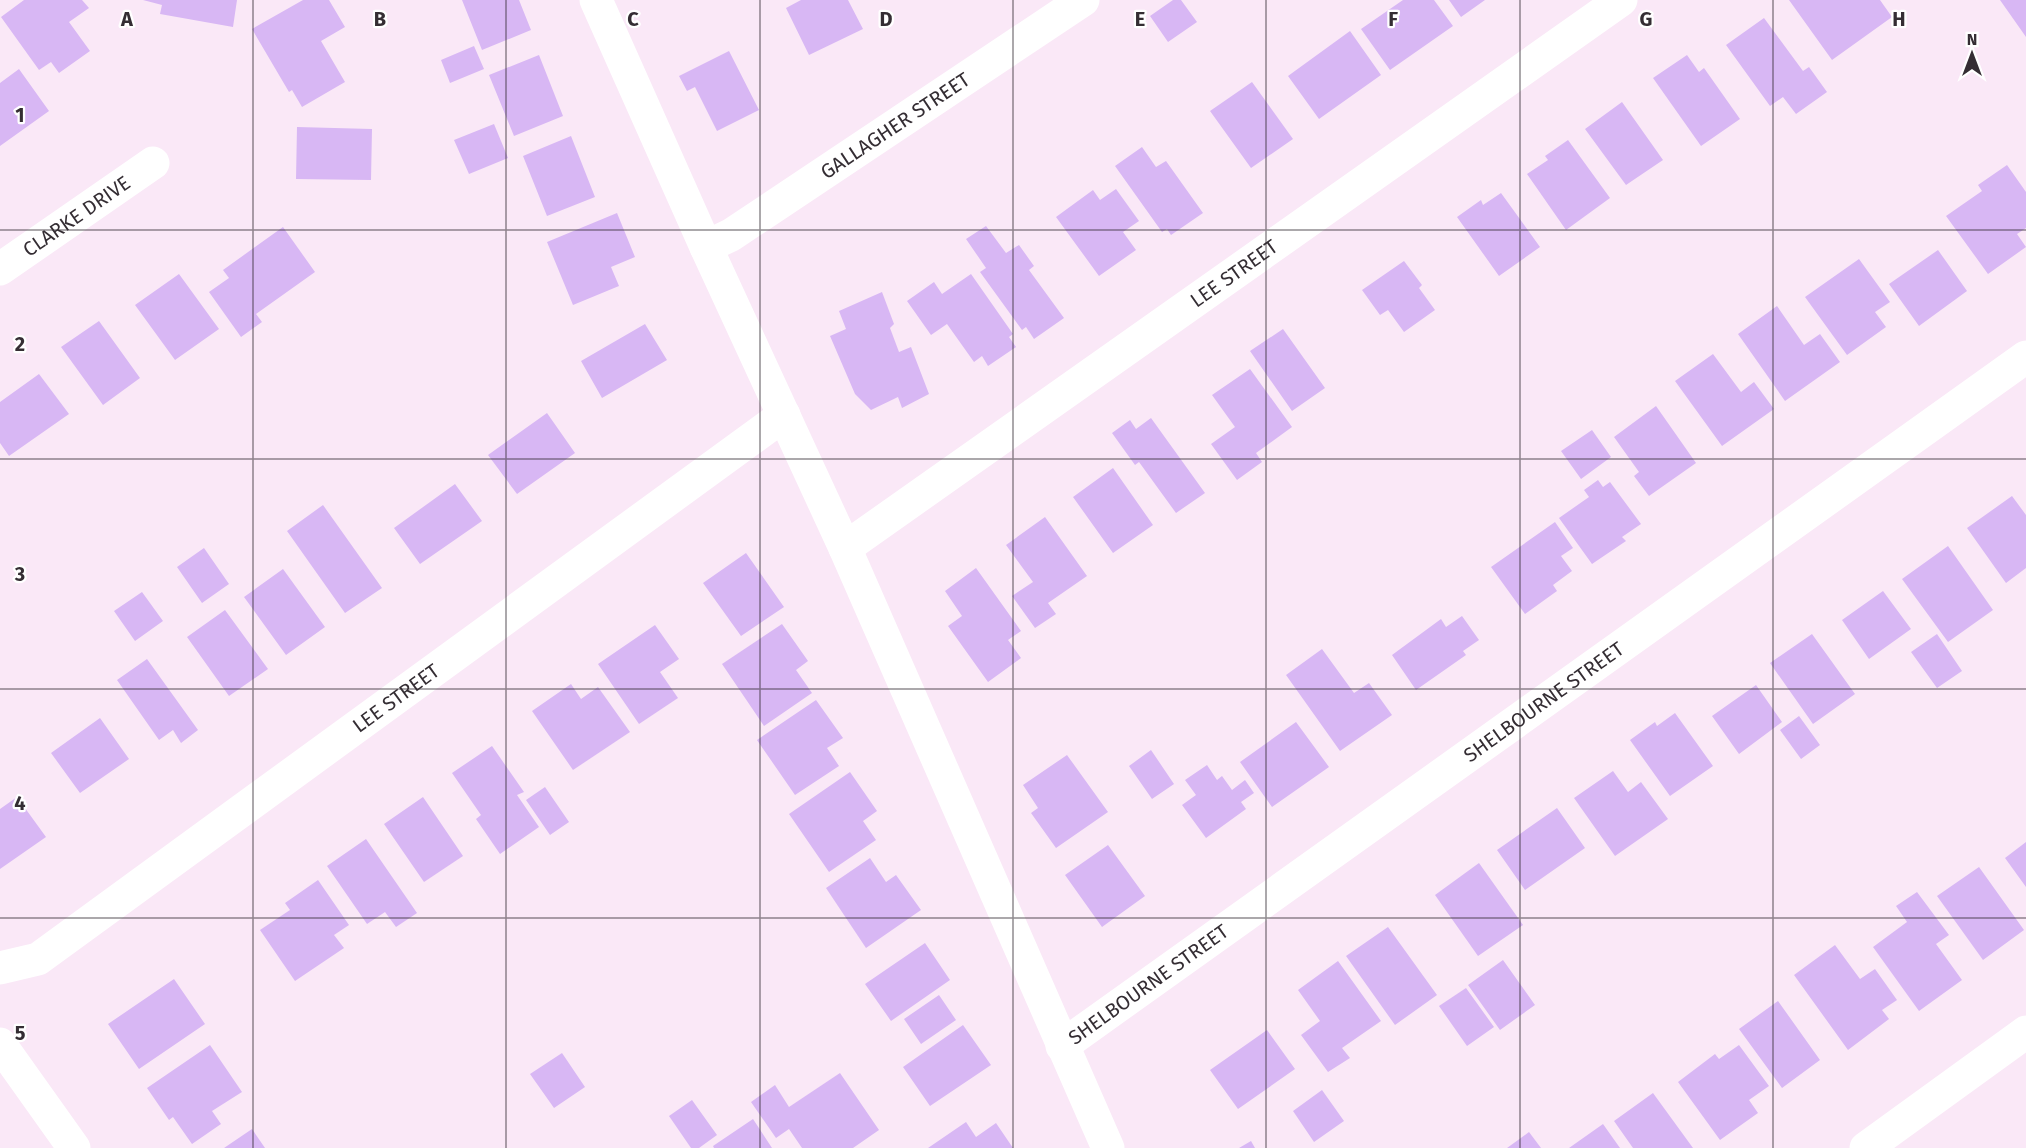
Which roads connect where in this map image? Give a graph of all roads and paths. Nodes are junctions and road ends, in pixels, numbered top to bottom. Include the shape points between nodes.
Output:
1 (596, 0) edge
2 (1083, 0) edge
3 (1621, 0) edge
4 (153, 163) dead end
5 (706, 247) junction
6 (0, 269) edge
7 (2026, 357) edge
8 (784, 415) junction
9 (845, 548) junction
10 (0, 968) edge
11 (2026, 1032) edge
12 (0, 1044) edge
13 (1062, 1046) junction
14 (74, 1148) edge
15 (1108, 1148) edge
16 (1866, 1148) edge

1 - 5 street
2 - 5 street, GALLAGHER STREET via 731,235
3 - 9 street, LEE STREET
4 - 6 street, CLARKE DRIVE
5 - 8 street
7 - 13 street, SHELBOURNE STREET
8 - 9 street
8 - 10 street, LEE STREET via 38,959
9 - 13 street
11 - 16 street
12 - 14 street
13 - 15 street

